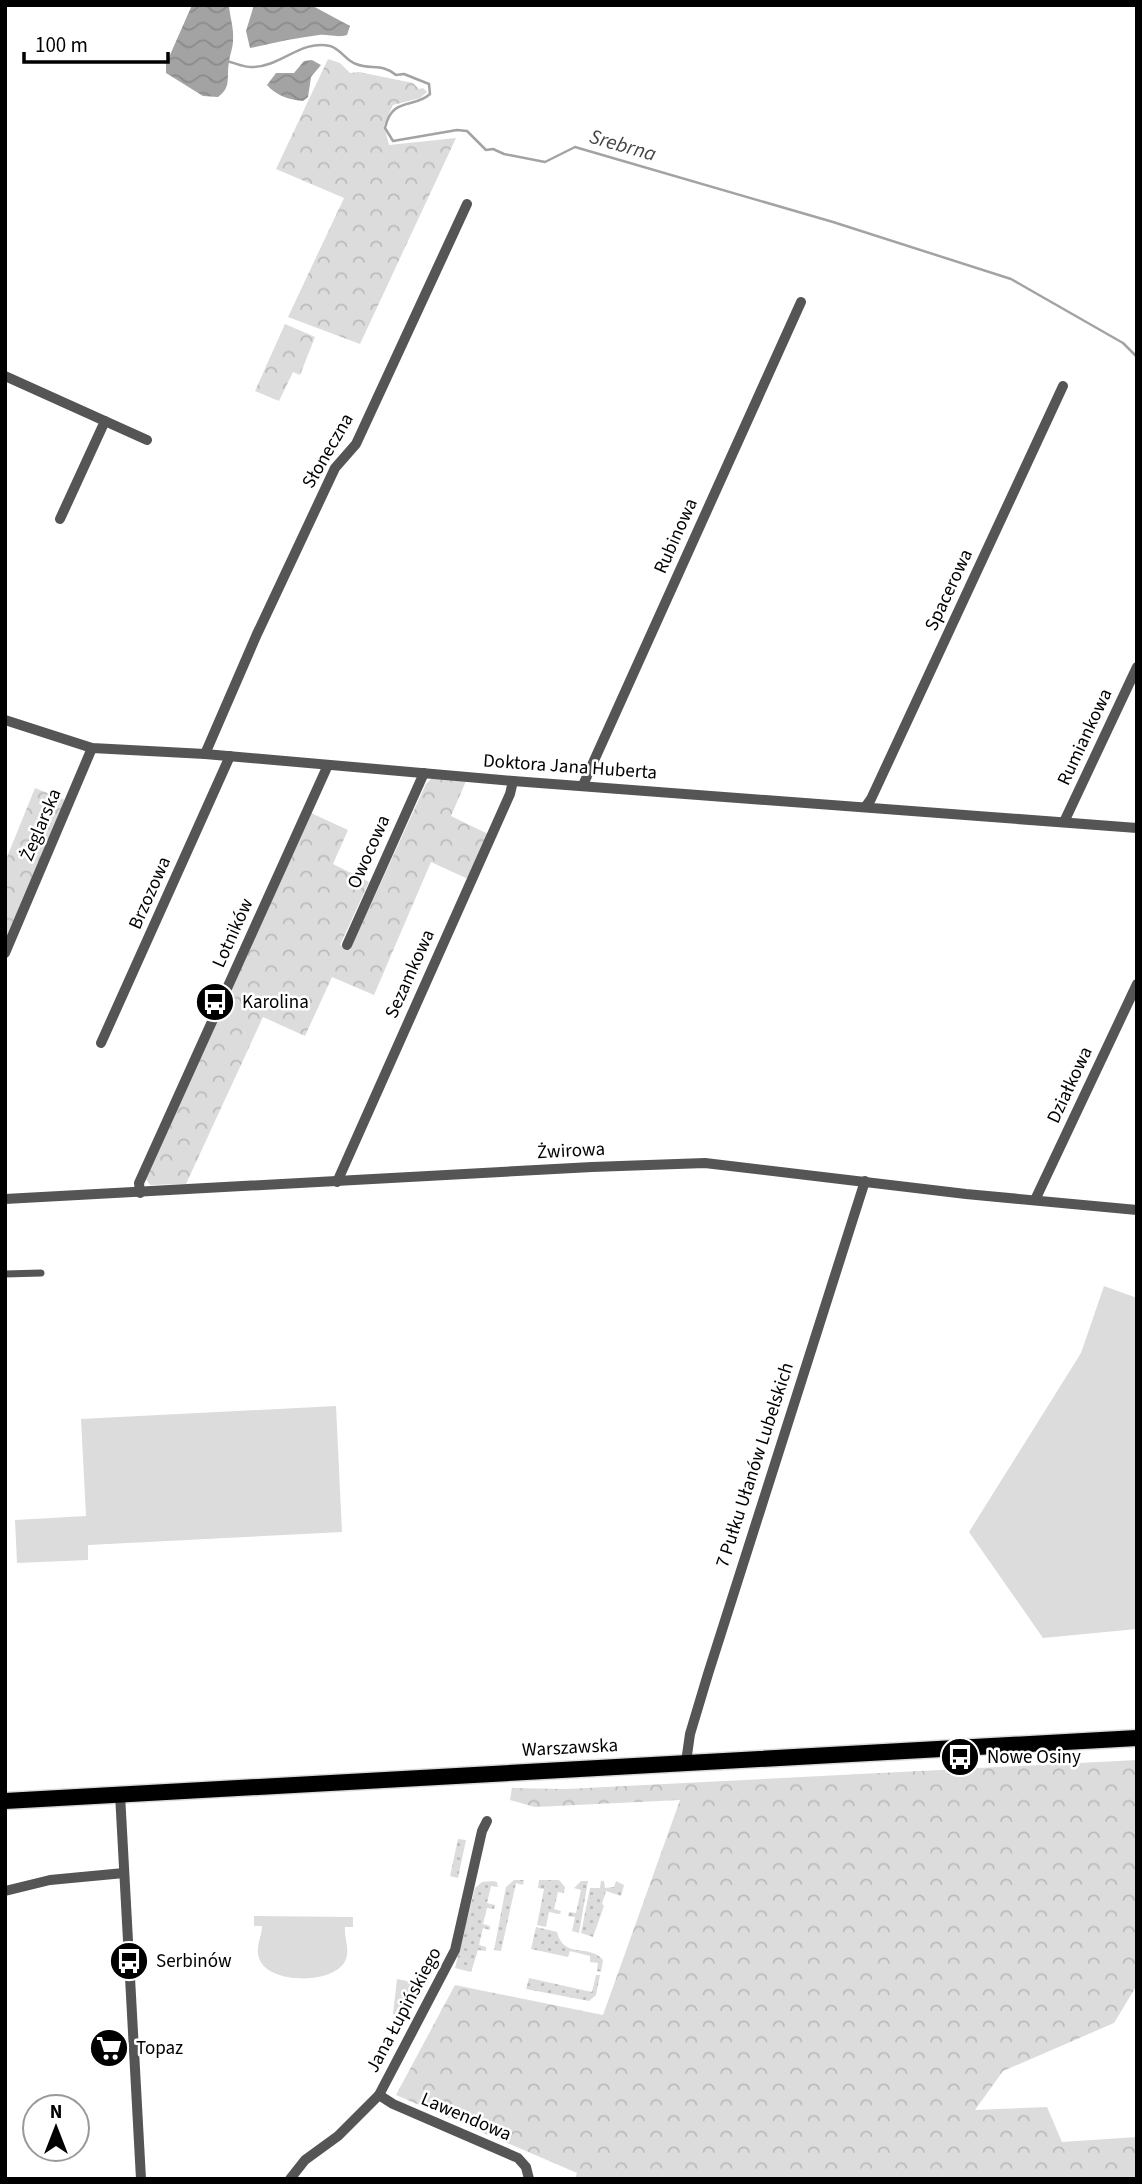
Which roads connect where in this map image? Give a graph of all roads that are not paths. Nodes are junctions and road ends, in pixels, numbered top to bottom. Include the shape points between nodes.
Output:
1 (467, 204) dead end
2 (801, 302) dead end
3 (5, 376) edge
4 (1063, 386) dead end
5 (105, 421) junction
6 (147, 440) dead end
7 (60, 519) dead end
8 (1137, 667) edge
9 (5, 720) edge
10 (92, 748) junction
11 (205, 754) junction
12 (230, 756) junction
13 (328, 765) junction
14 (424, 773) junction
15 (513, 781) junction
16 (583, 785) junction
17 (866, 806) junction
18 (1065, 822) junction
19 (1137, 828) edge
20 (347, 945) dead end
21 (5, 953) edge
22 (1137, 984) edge
23 (102, 1043) dead end
24 (865, 1181) junction
25 (337, 1182) junction
26 (139, 1193) junction
27 (5, 1199) edge
28 (1035, 1200) junction
29 (1137, 1210) edge
30 (41, 1273) dead end
31 (5, 1274) edge
32 (1137, 1738) edge
33 (686, 1762) junction
34 (120, 1794) junction
35 (5, 1801) edge
36 (487, 1821) dead end
37 (124, 1873) junction
38 (5, 1891) edge
39 (379, 2095) junction
40 (141, 2179) edge
41 (290, 2179) edge
42 (529, 2179) edge

1 - 11 street, Słoneczna via 356,444 335,468
2 - 16 street, Rubinowa
3 - 5 street
4 - 17 street, Spacerowa
5 - 6 street
5 - 7 street
8 - 18 street, Rumiankowa
9 - 10 street, Doktora Jana Huberta
10 - 11 street, Doktora Jana Huberta
10 - 21 street, Żeglarska
11 - 12 street, Doktora Jana Huberta
12 - 13 street, Doktora Jana Huberta
12 - 23 street, Brzozowa
13 - 14 street, Doktora Jana Huberta
13 - 26 street, Lotników via 139,1183
14 - 15 street, Doktora Jana Huberta
14 - 20 street, Owocowa
15 - 16 street, Doktora Jana Huberta
15 - 25 street, Sezamkowa
16 - 17 street, Doktora Jana Huberta
17 - 18 street, Doktora Jana Huberta
18 - 19 street, Doktora Jana Huberta
22 - 28 street, Działkowa
24 - 25 street, Żwirowa via 686,1163
24 - 28 street, Żwirowa
24 - 33 street, 7 Pułku Ułanów Lubelskich via 708,1674
25 - 26 street, Żwirowa
26 - 27 street, Żwirowa
28 - 29 street, Żwirowa
30 - 31 street
32 - 33 main road, Warszawska
33 - 34 main road, Warszawska
34 - 35 main road, Warszawska
34 - 37 street
36 - 39 street, Jana Łupińskiego via 455,1950
37 - 38 street via 50,1880
37 - 40 street
39 - 41 street, Jana Łupińskiego via 338,2136 305,2160
39 - 42 street, Lawendowa via 518,2158

